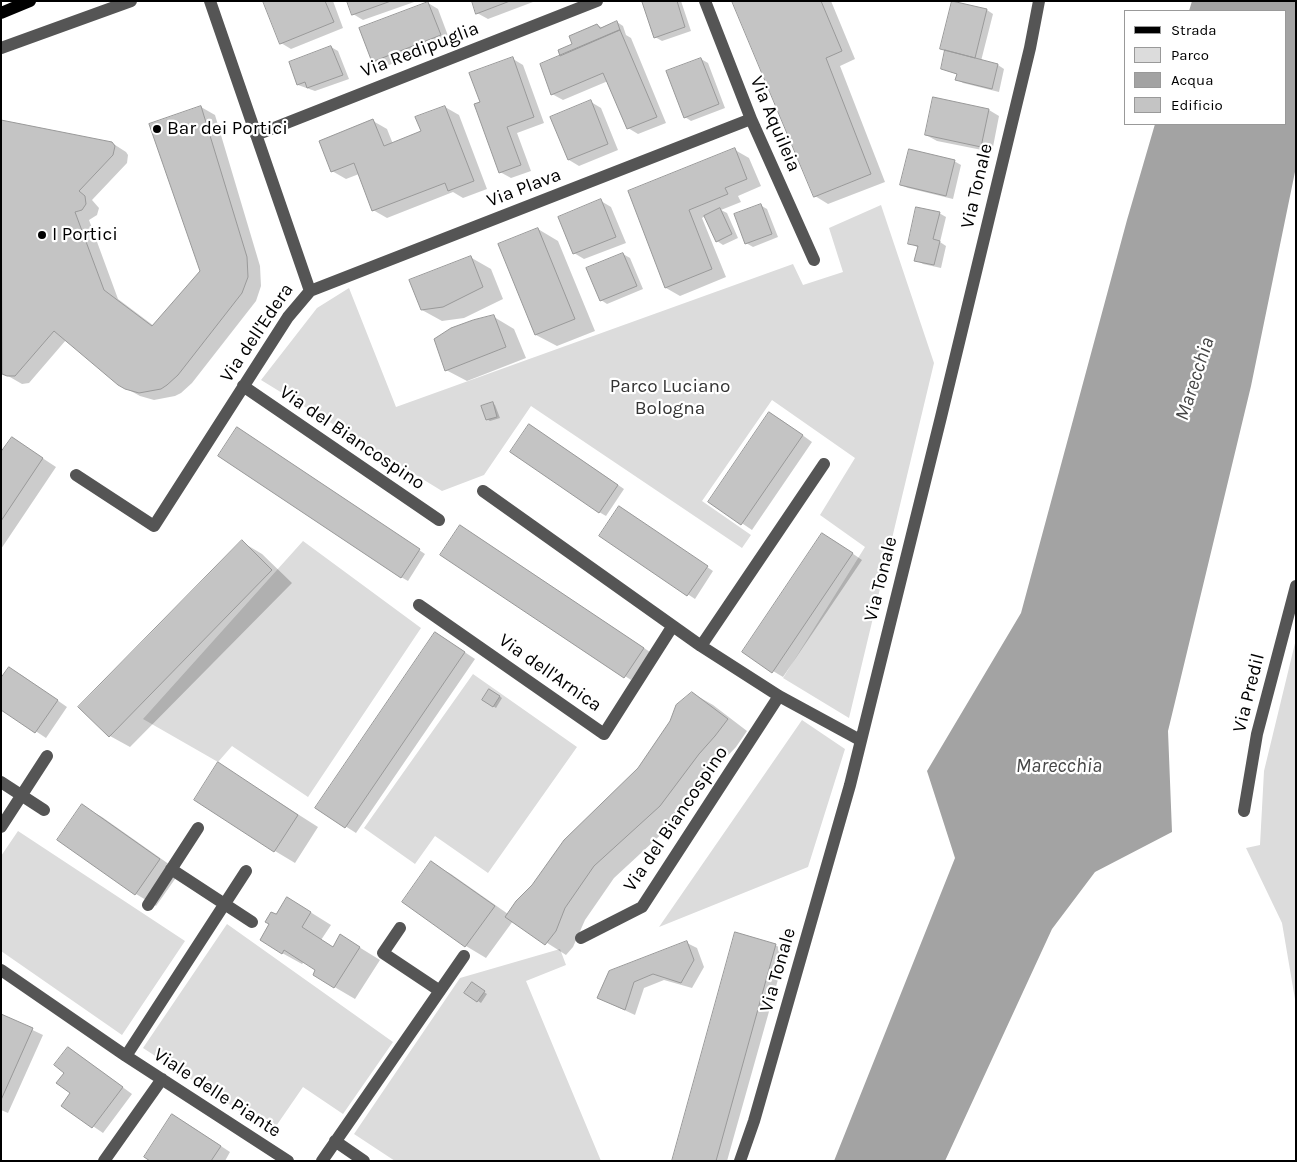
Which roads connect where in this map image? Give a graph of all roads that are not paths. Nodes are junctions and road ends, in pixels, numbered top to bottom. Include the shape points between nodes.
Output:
1 (30, 1) edge
2 (131, 1) edge
3 (210, 1) edge
4 (597, 1) edge
5 (704, 1) edge
6 (1039, 1) edge
7 (1, 13) edge
8 (1, 48) edge
9 (751, 119) junction
10 (256, 135) junction
11 (814, 260) dead end
12 (310, 291) junction
13 (243, 386) junction
14 (824, 464) dead end
15 (76, 475) dead end
16 (483, 491) dead end
17 (439, 520) dead end
18 (1296, 586) edge
19 (419, 605) dead end
20 (672, 627) junction
21 (701, 646) junction
22 (779, 696) junction
23 (860, 740) junction
24 (47, 756) dead end
25 (1, 782) edge
26 (22, 796) junction
27 (44, 810) dead end
28 (1244, 811) dead end
29 (1, 827) edge
30 (198, 828) dead end
31 (171, 869) junction
32 (246, 871) dead end
33 (224, 904) junction
34 (148, 905) dead end
35 (252, 922) dead end
36 (400, 928) dead end
37 (581, 938) dead end
38 (464, 956) dead end
39 (1, 970) edge
40 (440, 991) junction
41 (126, 1056) junction
42 (162, 1079) junction
43 (335, 1141) junction
44 (104, 1161) edge
45 (288, 1161) edge
46 (322, 1161) edge
47 (364, 1161) edge
48 (740, 1161) edge

1 - 7 main road
2 - 8 street
3 - 10 street, Via dell'Edera
4 - 10 street, Via Redipuglia
5 - 9 street, Via Aquileia
6 - 23 street, Via Tonale via 946,397
9 - 11 street, Via Aquileia
9 - 12 street, Via Plava
10 - 12 street, Via dell'Edera
12 - 13 street, Via dell'Edera via 288,317
13 - 15 street, Via dell'Edera via 154,526
13 - 17 street, Via del Biancospino
14 - 21 street
16 - 20 street
18 - 28 street, Via Predil via 1257,734
19 - 20 street, Via dell'Arnica via 604,734
20 - 21 street
21 - 22 street
22 - 23 street
22 - 37 street, Via del Biancospino via 642,907
23 - 48 street, Via Tonale via 765,1083
24 - 26 street
25 - 26 street
26 - 27 street
26 - 29 street
30 - 31 street
31 - 33 street
31 - 34 street
32 - 33 street, Viale delle Piante
33 - 35 street
33 - 41 street, Viale delle Piante
36 - 40 street via 383,953
38 - 40 street
39 - 41 street, Viale delle Piante
40 - 43 street
41 - 42 street, Viale delle Piante
42 - 44 street
42 - 45 street, Viale delle Piante
43 - 46 street
43 - 47 street

